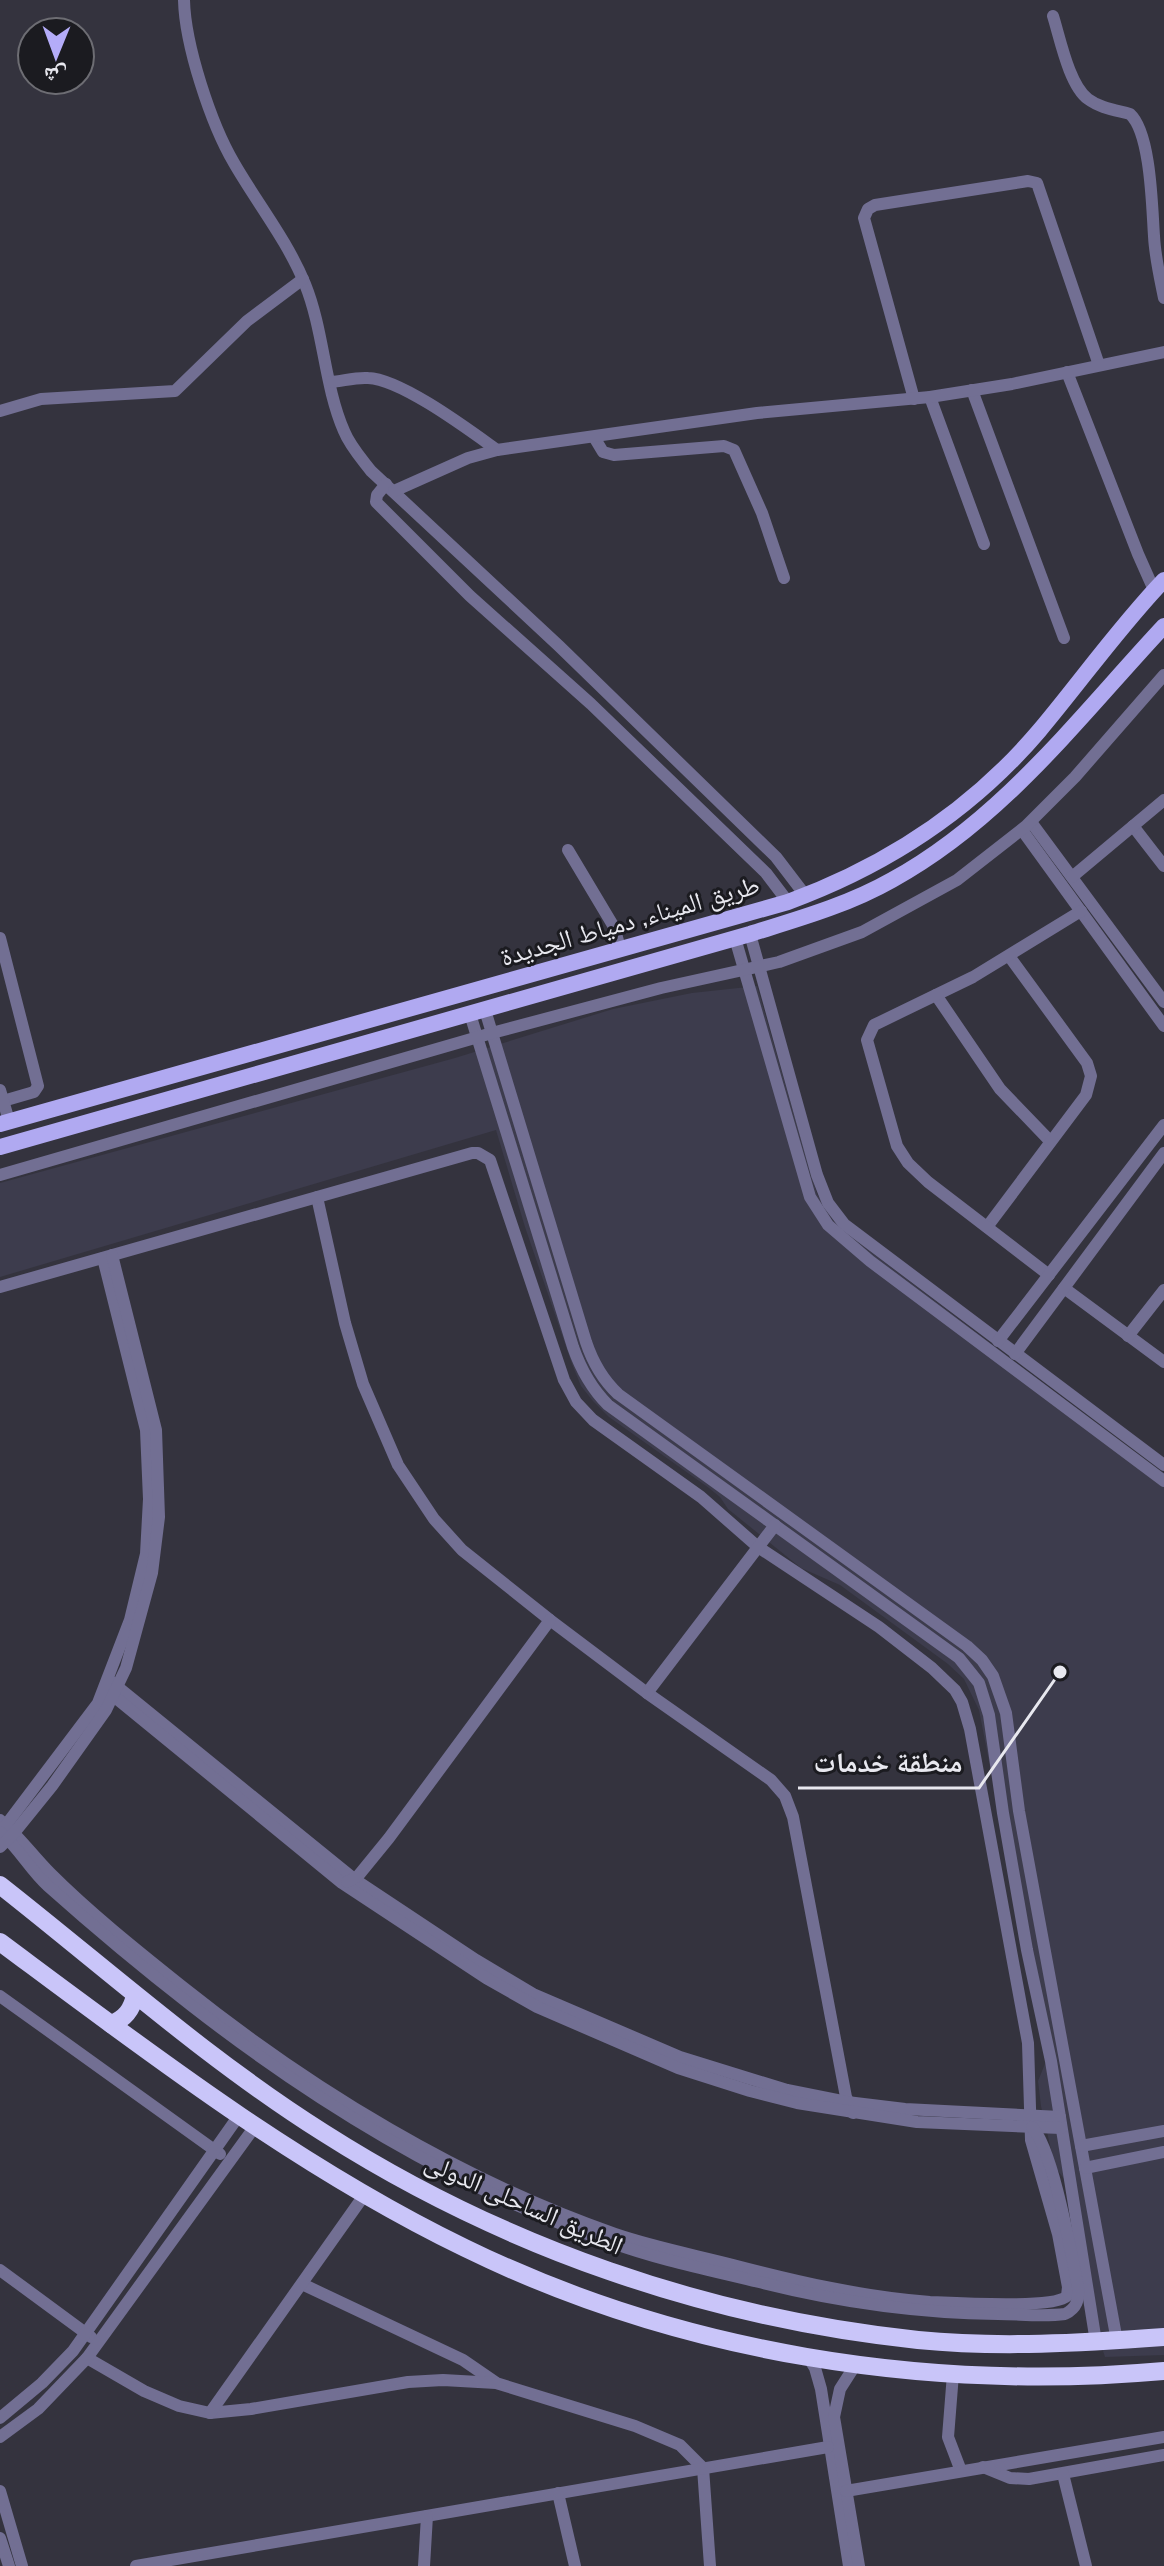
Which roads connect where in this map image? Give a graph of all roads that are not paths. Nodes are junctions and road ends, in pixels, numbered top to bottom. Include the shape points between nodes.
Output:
1 (184, 0) edge
2 (1053, 16) dead end
3 (303, 279) junction
4 (1164, 298) edge
5 (1164, 352) edge
6 (1099, 365) junction
7 (1067, 372) junction
8 (331, 382) junction
9 (972, 390) junction
10 (930, 397) junction
11 (914, 399) junction
12 (0, 411) edge
13 (689, 424) junction
14 (594, 437) junction
15 (693, 448) junction
16 (497, 450) junction
17 (390, 488) junction
18 (984, 544) dead end
19 (784, 578) dead end
20 (1159, 585) edge
21 (1164, 626) edge
22 (1064, 638) dead end
23 (1164, 675) edge
24 (1164, 800) edge
25 (1027, 826) junction
26 (1133, 826) junction
27 (568, 850) dead end
28 (1164, 866) edge
29 (1072, 877) junction
30 (805, 895) junction
31 (788, 902) junction
32 (1081, 911) junction
33 (742, 936) junction
34 (0, 938) edge
35 (620, 948) junction
36 (1009, 956) junction
37 (758, 967) junction
38 (744, 970) junction
39 (936, 995) junction
40 (1164, 1002) edge
41 (477, 1012) junction
42 (363, 1021) junction
43 (1164, 1026) edge
44 (344, 1027) junction
45 (492, 1033) junction
46 (479, 1037) junction
47 (370, 1042) junction
48 (350, 1048) junction
49 (1, 1095) edge
50 (4, 1123) edge
51 (1164, 1125) edge
52 (1050, 1141) junction
53 (0, 1147) edge
54 (1164, 1153) edge
55 (0, 1175) edge
56 (317, 1197) junction
57 (987, 1227) junction
58 (107, 1256) junction
59 (1049, 1275) junction
60 (0, 1287) edge
61 (1064, 1288) junction
62 (1164, 1290) edge
63 (945, 1309) junction
64 (1128, 1336) junction
65 (998, 1341) junction
66 (1015, 1354) junction
67 (1164, 1362) edge
68 (1164, 1465) edge
69 (1164, 1481) edge
70 (770, 1522) junction
71 (754, 1544) junction
72 (550, 1620) junction
73 (111, 1688) junction
74 (647, 1693) junction
75 (4, 1833) edge
76 (348, 1881) junction
77 (0, 1885) edge
78 (0, 1942) edge
79 (135, 1995) junction
80 (0, 1996) edge
81 (160, 2017) junction
82 (111, 2024) junction
83 (140, 2044) junction
84 (1068, 2078) junction
85 (1054, 2081) junction
86 (850, 2108) junction
87 (240, 2114) junction
88 (1032, 2121) junction
89 (1060, 2123) junction
90 (256, 2125) junction
91 (1164, 2131) edge
92 (1081, 2146) junction
93 (216, 2151) junction
94 (1164, 2152) edge
95 (229, 2161) junction
96 (1086, 2174) junction
97 (1071, 2183) junction
98 (365, 2194) junction
99 (0, 2270) edge
100 (302, 2284) junction
101 (86, 2333) junction
102 (1164, 2337) edge
103 (1117, 2341) junction
104 (1096, 2342) junction
105 (100, 2343) junction
106 (808, 2357) junction
107 (87, 2358) junction
108 (856, 2364) junction
109 (1164, 2371) edge
110 (953, 2374) junction
111 (496, 2383) junction
112 (210, 2413) junction
113 (0, 2418) edge
114 (0, 2437) edge
115 (1164, 2437) edge
116 (828, 2447) junction
117 (1164, 2455) edge
118 (983, 2467) junction
119 (703, 2468) junction
120 (961, 2471) junction
121 (1063, 2474) junction
122 (0, 2491) edge
123 (846, 2491) junction
124 (558, 2493) junction
125 (427, 2516) junction
126 (0, 2538) edge
127 (9, 2566) edge
128 (22, 2566) edge
129 (136, 2566) edge
130 (424, 2566) edge
131 (575, 2566) edge
132 (710, 2566) edge
133 (849, 2566) edge
134 (859, 2566) edge
135 (1086, 2566) edge

1 - 3 street via 191,44 222,139
2 - 4 street via 1080,92 1104,108 1134,118 1152,181
3 - 8 street
3 - 12 street via 247,321 175,391 41,399
5 - 6 street
6 - 7 street
6 - 11 street via 1037,183 875,205 866,212 866,225
7 - 9 street
7 - 20 street via 1138,554
8 - 16 street via 366,377 391,384
8 - 17 street via 349,442
9 - 10 street
9 - 22 street
10 - 11 street
10 - 18 street
11 - 13 street
13 - 14 street
13 - 15 street
14 - 15 street via 603,452 614,455
14 - 16 street
15 - 19 street via 724,446 736,453
16 - 17 street
17 - 30 street via 776,857
17 - 31 street via 377,495 376,502 773,879
20 - 30 main road, طريق الميناء, دمياط الجديدة via 1037,733 965,804 882,861
21 - 33 main road, طريق الميناء, دمياط الجديدة via 976,824 890,881 844,903
23 - 25 street
24 - 26 street
25 - 29 street
25 - 32 street
25 - 37 street via 957,880 893,917
26 - 28 street
26 - 29 street
27 - 35 street via 614,927
29 - 40 street
30 - 31 main road, طريق الميناء, دمياط الجديدة
31 - 35 main road, طريق الميناء, دمياط الجديدة
32 - 36 street
32 - 43 street
33 - 37 street
33 - 38 street
33 - 41 main road, طريق الميناء, دمياط الجديدة
34 - 49 street via 38,1086 34,1092
35 - 42 main road, طريق الميناء, دمياط الجديدة
36 - 39 street
36 - 52 street via 1090,1069 1089,1089
37 - 38 street
37 - 63 street via 828,1203 844,1224
38 - 45 street
38 - 63 street via 818,1211 840,1236
39 - 52 street via 1000,1089
39 - 57 street via 874,1025 867,1034 868,1046 902,1155 919,1175
41 - 45 street
41 - 46 street
41 - 47 main road, طريق الميناء, دمياط الجديدة
42 - 44 main road, طريق الميناء, دمياط الجديدة
42 - 47 main road via 362,1033
44 - 48 main road via 353,1038
44 - 50 main road, طريق الميناء, دمياط الجديدة
45 - 46 street
45 - 84 street via 591,1358 607,1384 967,1646 993,1676 1006,1713 1014,1786
46 - 55 street
46 - 70 street via 586,1379 608,1405
47 - 48 main road, طريق الميناء, دمياط الجديدة
48 - 53 main road, طريق الميناء, دمياط الجديدة
49 - 50 street
51 - 59 street
52 - 57 street
54 - 61 street
56 - 58 street
56 - 71 street via 472,1153 485,1156 493,1166 564,1380 576,1402
56 - 72 street via 356,1361 398,1465 453,1541
57 - 59 street
58 - 60 street
58 - 73 street via 144,1415 149,1499 141,1576
59 - 65 street
61 - 64 street
61 - 66 street
62 - 64 street
63 - 65 street
63 - 69 street
64 - 67 street
65 - 66 street
66 - 68 street
70 - 71 street
70 - 85 street via 959,1658 979,1683
71 - 74 street
71 - 88 street via 879,1627 946,1679 962,1702 1028,2043
72 - 74 street
72 - 76 street via 389,1838
73 - 75 street
73 - 76 street
74 - 86 street via 763,1773 789,1805
75 - 88 street via 46,1884 226,2031 353,2116 542,2216 648,2254 870,2306 1065,2314 1070,2303 1078,2301 1078,2287 1067,2231
76 - 86 street via 554,2004 706,2067
77 - 79 highway, الطريق الساحلى الدولى
78 - 82 highway
79 - 81 highway, الطريق الساحلى الدولى
79 - 82 highway via 130,2010
80 - 93 street
81 - 83 highway via 143,2030
81 - 104 highway, الطريق الساحلى الدولى via 371,2163 548,2250 769,2317 919,2340
82 - 83 highway
83 - 87 highway
84 - 85 street
84 - 92 street
85 - 89 street
86 - 88 street via 926,2122
87 - 90 highway
87 - 93 street
88 - 89 street
89 - 97 street
90 - 95 street
90 - 98 highway
91 - 92 street
92 - 96 street
93 - 95 street
93 - 101 street
94 - 96 street
95 - 105 street
96 - 97 street
96 - 103 street
97 - 104 street
98 - 100 street
98 - 106 highway via 466,2249 598,2303 688,2331
99 - 101 street
100 - 111 street via 463,2360
100 - 112 street
101 - 105 street
101 - 113 street via 42,2383
102 - 103 highway, الطريق الساحلى الدولى
103 - 104 highway, الطريق الساحلى الدولى
105 - 107 street
106 - 108 highway
106 - 116 street via 819,2379
107 - 112 street via 144,2391
107 - 114 street via 38,2409
108 - 110 highway
108 - 123 street via 840,2389 834,2417
109 - 110 highway
110 - 120 street via 948,2437
111 - 112 street via 408,2382
111 - 119 street via 635,2426 680,2445
115 - 118 street
116 - 119 street
116 - 133 street
117 - 121 street
118 - 120 street
118 - 121 street via 1019,2479
119 - 124 street
119 - 132 street
120 - 123 street
121 - 135 street
122 - 128 street
123 - 134 street
124 - 125 street
124 - 131 street
125 - 129 street
125 - 130 street
126 - 127 street

